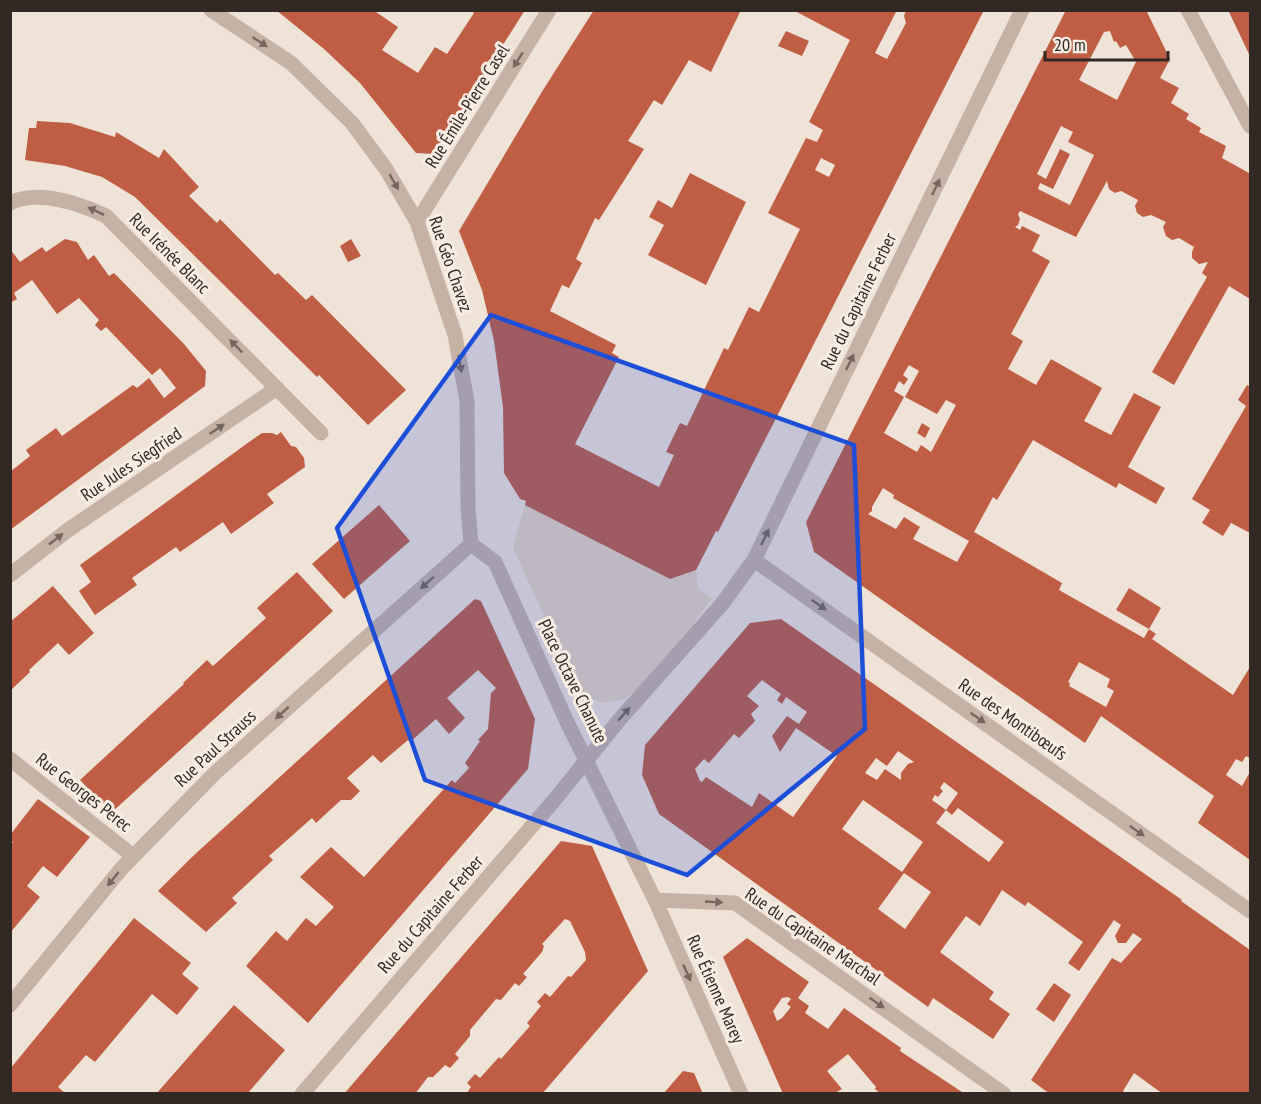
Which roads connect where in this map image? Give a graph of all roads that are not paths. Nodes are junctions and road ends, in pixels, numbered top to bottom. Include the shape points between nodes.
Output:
1 (211, 10) edge
2 (549, 10) edge
3 (1022, 10) edge
4 (1188, 10) edge
5 (1251, 126) edge
6 (10, 203) edge
7 (417, 222) junction
8 (277, 388) junction
9 (321, 433) dead end
10 (471, 544) junction
11 (754, 560) junction
12 (10, 575) edge
13 (722, 604) joint
14 (10, 759) edge
15 (586, 759) junction
16 (133, 856) junction
17 (655, 900) junction
18 (1251, 911) edge
19 (10, 1005) edge
20 (302, 1094) edge
21 (741, 1094) edge
22 (1004, 1094) edge

1 -> 7 street, Rue Géo Chavez via 291,63 352,123 386,169
2 -> 7 street, Rue Émile-Pierre Casel
11 -> 3 street, Rue du Capitaine Ferber
4 - 5 street
8 -> 6 street, Rue Irénée Blanc via 106,216 78,203 54,199 18,199
7 -> 10 street, Rue Géo Chavez via 455,335 467,401
8 - 9 street, Rue Irénée Blanc
12 -> 8 street, Rue Jules Siegfried via 68,530
10 - 15 street, Place Octave Chanute via 495,562
10 -> 16 street, Rue Paul Strauss via 215,773
11 - 13 street, Rue du Capitaine Ferber
11 -> 18 street, Rue des Montibœufs
15 -> 13 street, Place Octave Chanute
14 - 16 street, Rue Georges Perec
15 - 17 street
15 - 20 street, Rue du Capitaine Ferber
16 -> 19 street, Rue Paul Strauss
17 -> 21 street, Rue Étienne Marey
17 -> 22 street, Rue du Capitaine Marchal via 735,903

